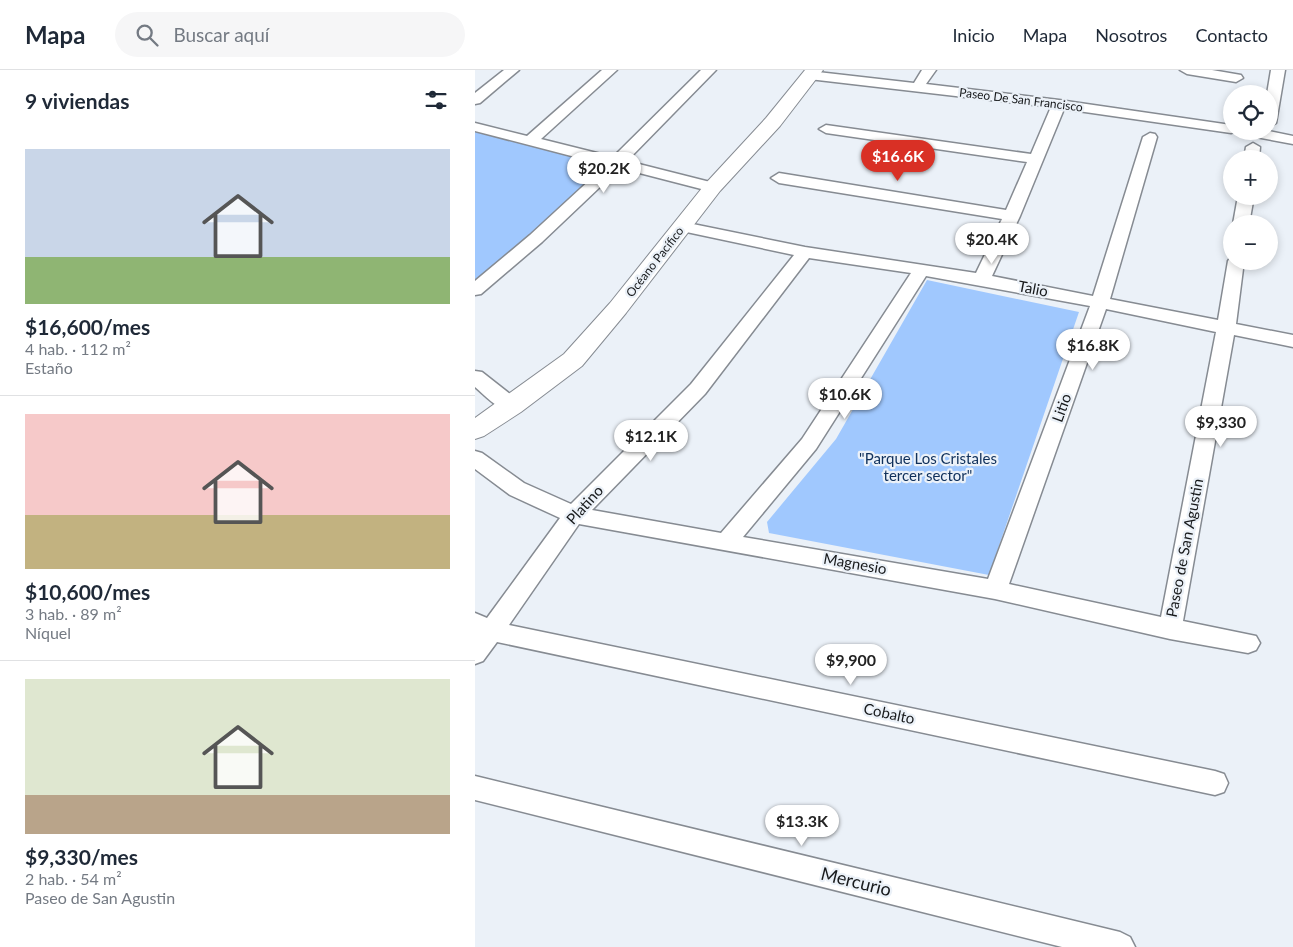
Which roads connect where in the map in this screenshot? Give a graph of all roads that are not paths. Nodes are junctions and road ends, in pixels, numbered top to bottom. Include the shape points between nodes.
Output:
1 (512, 70) edge
2 (610, 70) edge
3 (709, 70) edge
4 (929, 70) edge
5 (1187, 70) edge
6 (1278, 70) edge
7 (811, 72) edge
8 (1236, 78) dead end
9 (1276, 85) edge
10 (917, 88) junction
11 (475, 100) edge
12 (1059, 104) junction
13 (475, 127) edge
14 (1223, 128) edge
15 (826, 129) dead end
16 (1278, 134) edge
17 (1149, 138) dead end
18 (531, 140) junction
19 (1293, 140) edge
20 (1037, 159) junction
21 (615, 164) junction
22 (779, 178) dead end
23 (713, 187) junction
24 (1012, 216) junction
25 (683, 227) junction
26 (805, 252) junction
27 (922, 269) junction
28 (1235, 270) edge
29 (982, 279) junction
30 (475, 290) edge
31 (1100, 302) junction
32 (1226, 328) junction
33 (1293, 341) edge
34 (475, 377) edge
35 (512, 406) junction
36 (475, 430) edge
37 (475, 458) edge
38 (574, 515) junction
39 (727, 540) junction
40 (995, 590) junction
41 (483, 627) edge
42 (1169, 629) junction
43 (1248, 643) dead end
44 (475, 654) edge
45 (1215, 783) dead end
46 (475, 788) edge
47 (1119, 947) edge

1 - 11 street
2 - 18 street
3 - 21 street
4 - 10 street
5 - 8 street
6 - 9 street
7 - 10 street, Paseo De San Francisco
7 - 23 street, Océano Pacífico via 773,122
10 - 12 street, Paseo De San Francisco
12 - 14 street, Paseo De San Francisco
12 - 20 street
13 - 18 street
15 - 20 street
16 - 19 street
17 - 31 street, Litio
18 - 21 street
20 - 24 street
21 - 23 street
21 - 30 street via 507,265
22 - 24 street
23 - 25 street, Océano Pacífico
24 - 29 street
25 - 26 street, Talio
25 - 35 street, Océano Pacífico via 573,360
26 - 27 street, Talio
26 - 38 street, Platino via 699,389
27 - 29 street, Talio
27 - 39 street via 809,444
28 - 32 street, Paseo de San Agustin
29 - 31 street, Talio
31 - 32 street, Talio
31 - 40 street, Litio
32 - 33 street, Talio
32 - 42 street, Paseo de San Agustin
34 - 35 street
35 - 36 street, Océano Pacífico
37 - 38 street, Magnesio via 517,489
38 - 39 street, Magnesio
38 - 41 street, Platino
39 - 40 street, Magnesio
40 - 42 street, Magnesio
41 - 44 street, Platino
41 - 45 street, Cobalto
42 - 43 street, Magnesio
46 - 47 street, Mercurio

